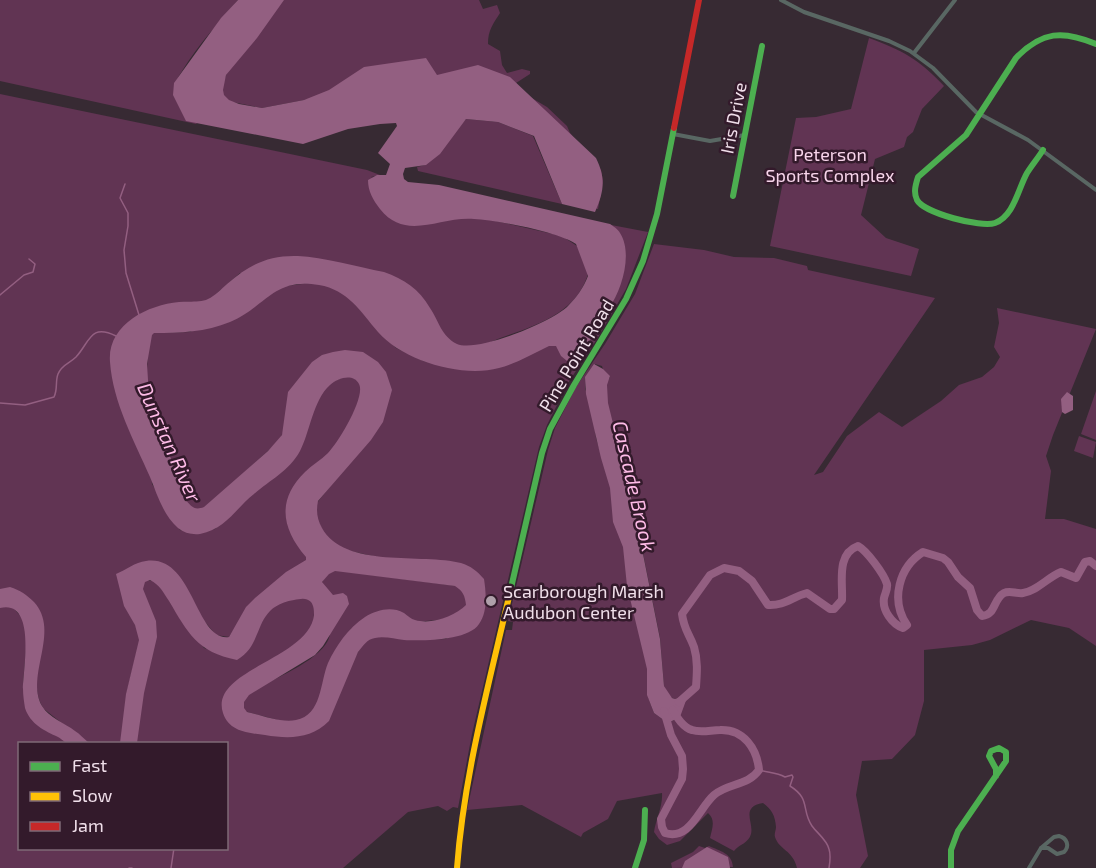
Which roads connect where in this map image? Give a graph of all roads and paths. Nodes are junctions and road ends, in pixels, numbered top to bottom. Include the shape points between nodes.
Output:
1 (699, 0) edge
2 (782, 0) edge
3 (954, 0) edge
4 (1096, 44) edge
5 (762, 46) dead end
6 (914, 53) junction
7 (981, 115) junction
8 (673, 134) junction
9 (745, 135) junction
10 (1043, 150) junction
11 (1095, 187) edge
12 (733, 196) dead end
13 (996, 776) dead end
14 (645, 810) dead end
15 (1041, 848) junction
16 (457, 868) edge
17 (635, 868) edge
18 (951, 868) edge
19 (1029, 868) edge

1 - 8 main road, Pine Point Road
2 - 6 street
3 - 6 street
4 - 7 main road via 1068,34 1048,36 1029,44
5 - 9 main road, Iris Drive
6 - 7 street
7 - 10 street
7 - 10 main road via 963,138 918,177 915,193 922,206 983,226 996,223 1010,211
8 - 9 street via 710,141
8 - 16 main road, Pine Point Road via 654,229 641,268 624,304 564,397 545,443 466,783
9 - 12 main road, Iris Drive
10 - 11 street
13 - 18 main road via 956,835
14 - 17 main road via 646,826
15 - 15 street via 1060,854 1067,843 1056,836
15 - 19 street

